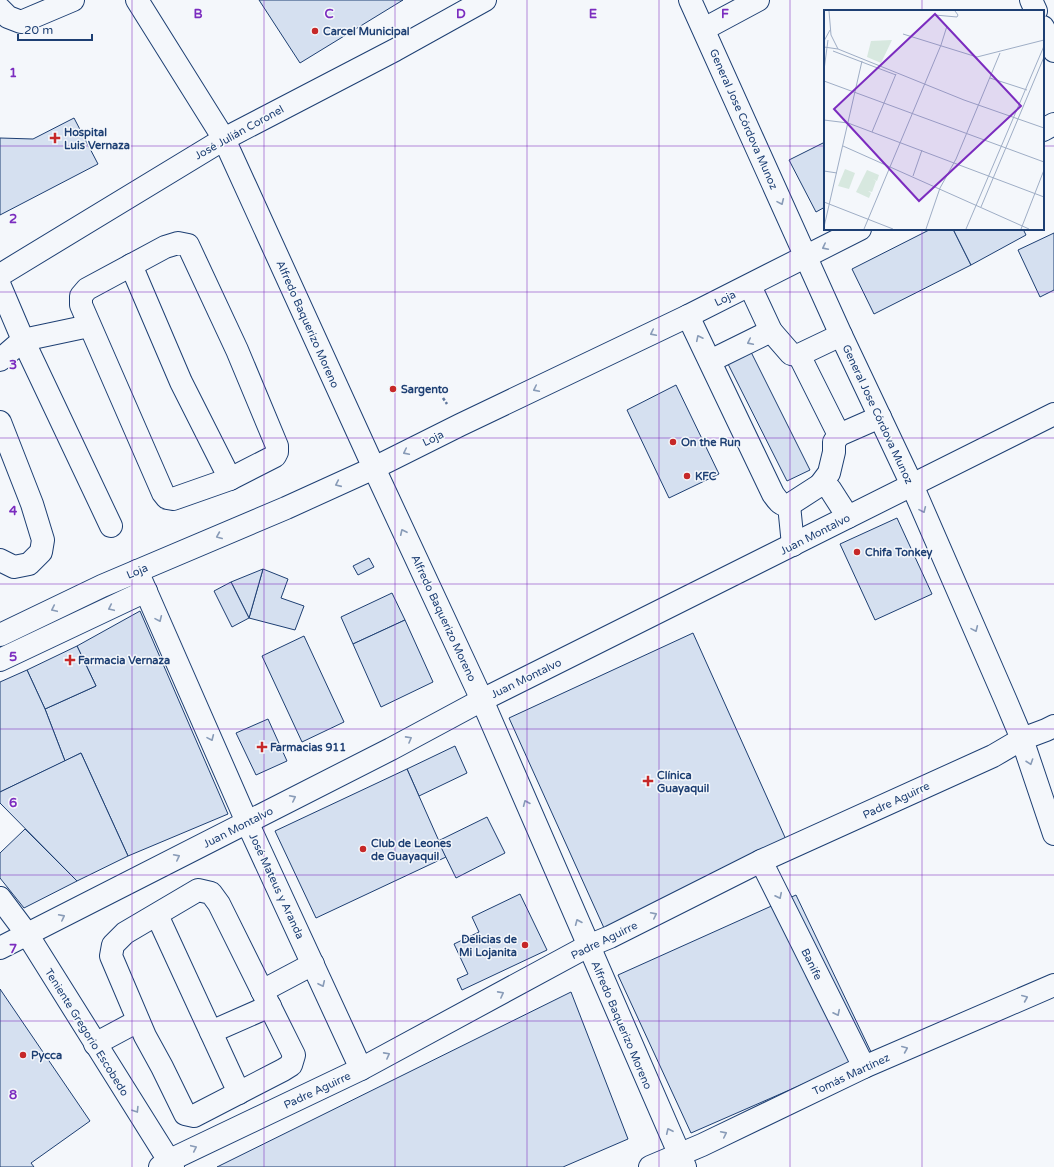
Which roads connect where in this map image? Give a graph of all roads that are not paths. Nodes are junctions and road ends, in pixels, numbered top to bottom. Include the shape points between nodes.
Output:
1 (1, 0) edge
2 (73, 0) edge
3 (137, 0) edge
4 (485, 0) edge
5 (690, 0) edge
6 (758, 0) edge
7 (1031, 0) edge
8 (0, 3) edge
9 (0, 9) edge
10 (1036, 10) edge
11 (704, 29) junction
12 (1044, 29) edge
13 (1054, 51) edge
14 (1054, 124) edge
15 (1044, 129) edge
16 (224, 139) junction
17 (858, 230) edge
18 (807, 257) junction
19 (131, 265) junction
20 (0, 275) edge
21 (0, 286) edge
22 (750, 286) junction
23 (688, 316) junction
24 (89, 326) junction
25 (771, 331) junction
26 (841, 335) junction
27 (23, 340) junction
28 (798, 355) junction
29 (0, 360) edge
30 (710, 361) junction
31 (1054, 414) edge
32 (880, 417) junction
33 (0, 422) edge
34 (838, 435) junction
35 (374, 468) junction
36 (230, 479) junction
37 (820, 485) junction
38 (912, 485) junction
39 (789, 505) junction
40 (848, 517) junction
41 (110, 526) dead end
42 (793, 545) junction
43 (0, 560) edge
44 (138, 571) junction
45 (146, 591) junction
46 (0, 635) edge
47 (0, 660) edge
48 (482, 700) junction
49 (1054, 726) edge
50 (1022, 739) junction
51 (247, 822) junction
52 (1054, 834) edge
53 (761, 861) junction
54 (0, 898) edge
55 (157, 915) junction
56 (27, 934) junction
57 (588, 946) junction
58 (0, 948) edge
59 (313, 964) junction
60 (1054, 985) edge
61 (266, 999) junction
62 (141, 1029) junction
63 (211, 1032) junction
64 (97, 1048) junction
65 (864, 1067) junction
66 (361, 1069) junction
67 (239, 1093) junction
68 (682, 1161) edge
69 (167, 1165) edge
70 (650, 1167) edge

1 - 8 street
2 - 9 street via 21,22 8,17
3 - 16 street, Alfredo Baquerizo Moreno
4 - 16 street, José Julián Coronel
5 - 11 street, General Jose Córdova Munoz
6 - 11 street
7 - 10 street
11 -> 18 street, General Jose Córdova Munoz
12 - 13 street
14 - 15 street
16 - 20 street, José Julián Coronel
16 - 35 street, Alfredo Baquerizo Moreno
17 -> 18 street, Loja
18 - 22 street, Loja
18 - 26 street, General Jose Córdova Munoz
19 - 24 street via 87,289 81,296 81,305
19 - 36 street via 181,382
19 - 36 street via 165,246 178,243 188,245 237,350 277,446 277,452 275,456
21 - 27 street
22 - 23 street, Loja
22 - 25 street
30 -> 23 street
23 -> 35 street, Loja
24 - 27 street
24 - 36 street via 166,498 173,500
25 - 28 street via 791,354
25 -> 30 street
26 - 28 street
26 - 32 street, General Jose Córdova Munoz
27 - 29 street
27 - 41 street
28 - 34 street
30 - 39 street via 773,494 779,503
31 - 38 street, Juan Montalvo
32 - 34 street
32 - 38 street, General Jose Córdova Munoz
33 - 43 street via 43,540 41,552 29,564 14,567
34 - 37 street via 834,442 829,473
35 -> 44 street, Loja
48 -> 35 street, Alfredo Baquerizo Moreno
37 - 39 street
37 - 40 street via 830,488
38 - 40 street, Juan Montalvo
38 -> 50 street, General Jose Córdova Munoz
39 - 42 street
40 - 42 street, Juan Montalvo
42 - 48 street, Juan Montalvo
44 - 45 street, José Mateus y Aranda
44 -> 46 street, Loja
45 -> 47 street, Loja
45 -> 51 street, José Mateus y Aranda
51 -> 48 street, Juan Montalvo
57 -> 48 street, Alfredo Baquerizo Moreno
49 - 50 street, Padre Aguirre
50 -> 52 street, General Jose Córdova Munoz
50 - 53 street, Padre Aguirre via 993,756
56 -> 51 street, Juan Montalvo
51 - 59 street, José Mateus y Aranda
57 -> 53 street, Padre Aguirre via 610,938
53 -> 65 street, Banife
54 - 56 street, Teniente Gregorio Escobedo
55 - 61 street via 198,890 211,893 219,904
55 - 62 street via 125,933 113,945 111,956
55 - 63 street
56 - 58 street, Juan Montalvo
56 - 64 street, Teniente Gregorio Escobedo
66 -> 57 street, Padre Aguirre
68 -> 57 street, Alfredo Baquerizo Moreno
59 - 61 street
59 -> 66 street, José Mateus y Aranda
65 -> 60 street, Tomás Martínez
61 - 63 street
61 - 67 street via 294,1056 291,1065
62 - 64 street
62 - 67 street via 185,1114 194,1116
63 - 67 street
64 -> 69 street, Teniente Gregorio Escobedo
68 -> 65 street, Tomás Martínez via 702,1145
69 -> 66 street, Padre Aguirre
68 - 70 street, Tomás Martínez

